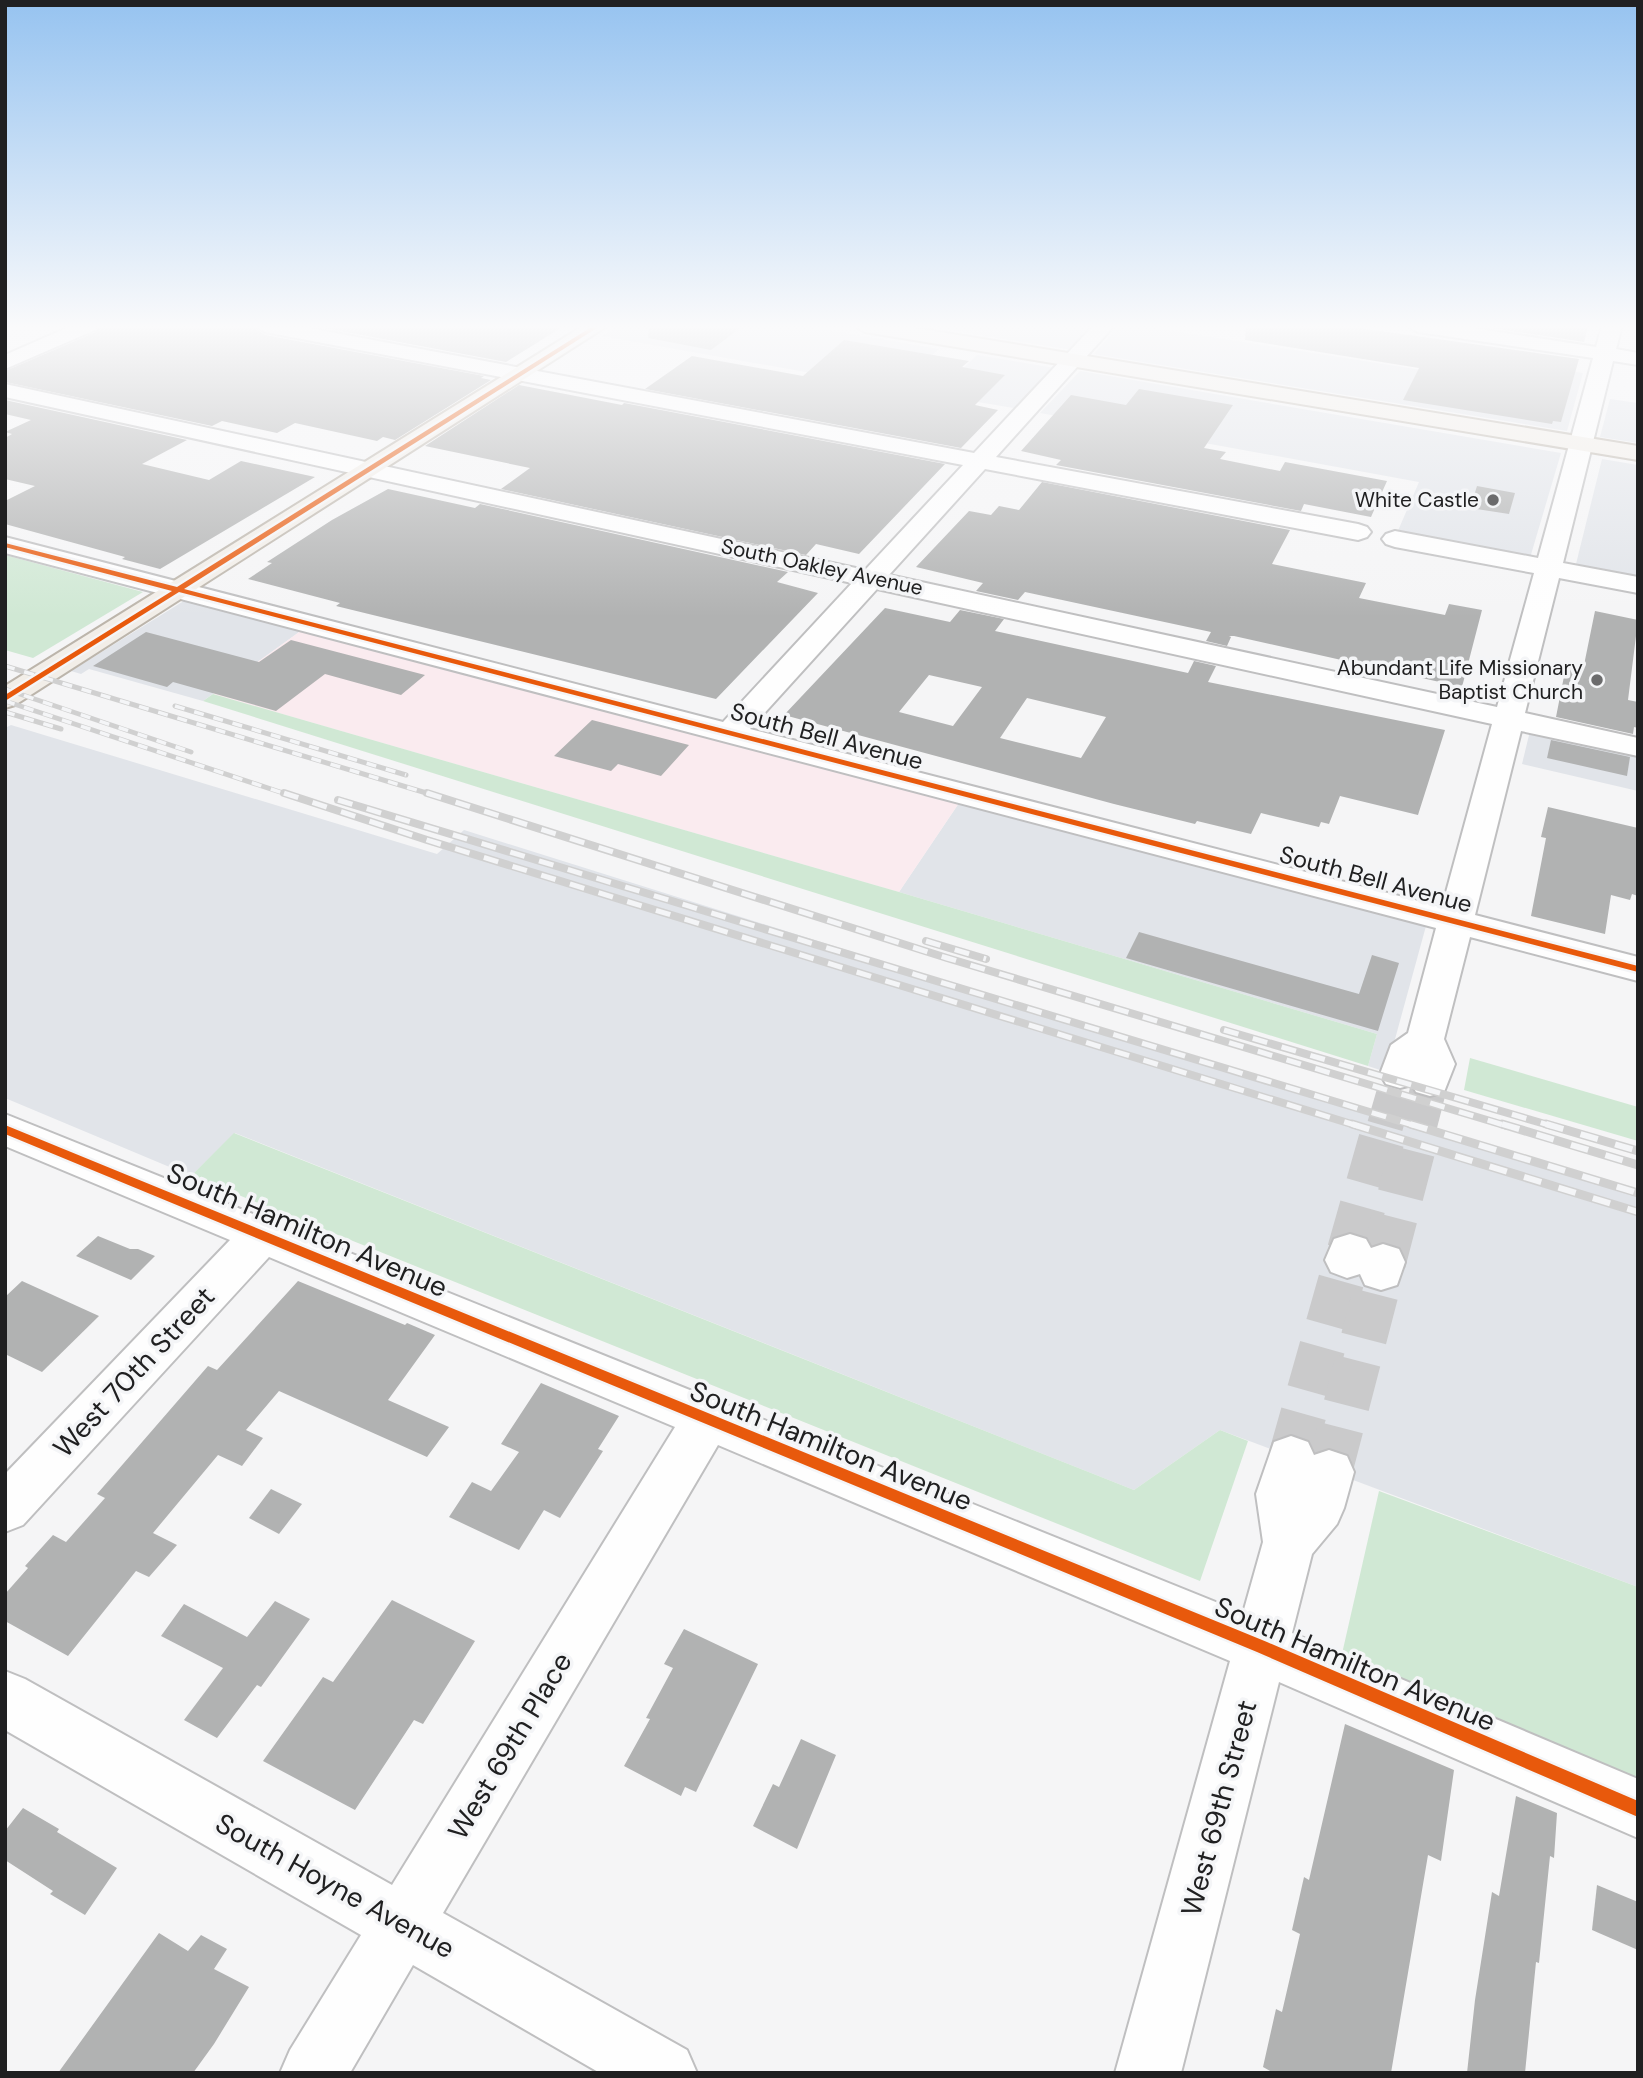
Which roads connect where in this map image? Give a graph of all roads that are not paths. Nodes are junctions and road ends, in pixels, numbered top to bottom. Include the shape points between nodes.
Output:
1 (155, 423) edge
2 (444, 423) edge
3 (779, 423) edge
4 (1015, 423) edge
5 (1454, 423) edge
6 (1587, 423) edge
7 (1581, 444) junction
8 (1638, 453) edge
9 (980, 461) junction
10 (370, 470) junction
11 (1358, 532) dead end
12 (1395, 539) dead end
13 (5, 545) edge
14 (1548, 568) junction
15 (873, 578) junction
16 (1638, 585) edge
17 (179, 590) junction
18 (5, 699) edge
19 (1509, 719) junction
20 (729, 733) junction
21 (1638, 747) edge
22 (1456, 921) junction
23 (1638, 969) edge
24 (1415, 1078) tunnel mouth
25 (5, 1129) edge
26 (262, 1235) junction
27 (707, 1419) junction
28 (1310, 1465) tunnel mouth
29 (5, 1509) edge
30 (1262, 1647) junction
31 (5, 1699) edge
32 (1638, 1809) edge
33 (403, 1924) junction
34 (313, 2073) edge
35 (664, 2073) edge
36 (1148, 2073) edge

1 - 10 street, South Oakley Avenue
2 - 10 main road
3 - 9 street
4 - 9 street
5 - 7 main road
6 - 7 street
7 - 8 main road
7 - 14 street
9 - 11 street
9 - 15 street
10 - 15 street, South Oakley Avenue
10 - 17 main road
12 - 14 street
13 - 17 street, South Bell Avenue
14 - 16 street
14 - 19 street
15 - 19 street, South Oakley Avenue
15 - 20 street
17 - 18 main road
17 - 20 street, South Bell Avenue
19 - 21 street, South Oakley Avenue
19 - 22 street
20 - 22 street, South Bell Avenue
22 - 23 street, South Bell Avenue
22 - 24 street via 1425,1040 1435,1063
25 - 26 street, South Hamilton Avenue
26 - 27 street, South Hamilton Avenue
26 - 29 street, West 70th Street
27 - 30 street, South Hamilton Avenue
27 - 33 street, West 69th Place
28 - 30 street, West 69th Street via 1319,1508 1289,1542
30 - 32 street, South Hamilton Avenue
30 - 36 street, West 69th Street
31 - 33 street, South Hoyne Avenue
33 - 34 street, West 69th Place
33 - 35 street, South Hoyne Avenue

